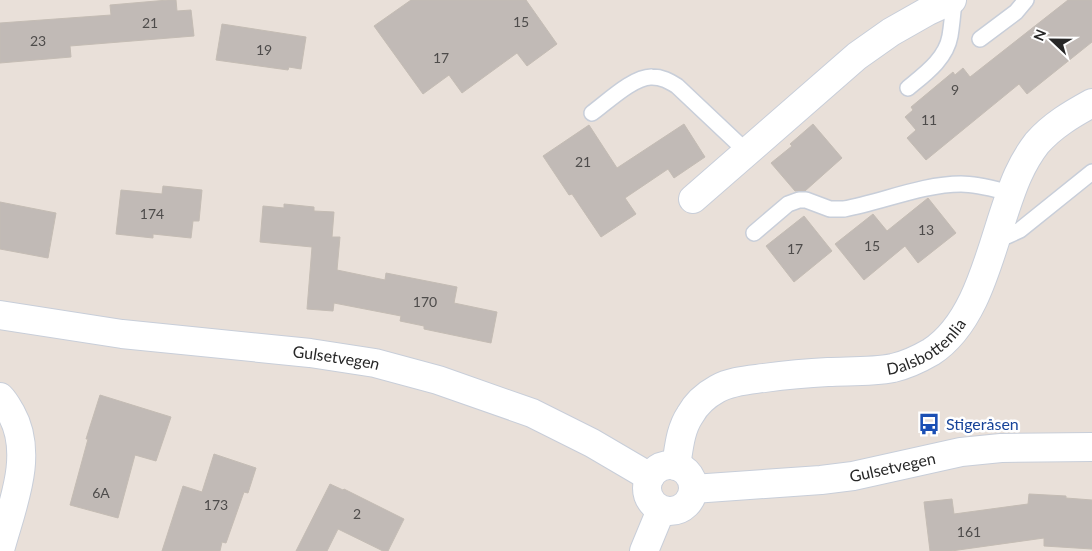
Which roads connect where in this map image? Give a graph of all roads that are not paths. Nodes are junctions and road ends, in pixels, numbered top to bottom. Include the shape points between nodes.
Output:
1 (953, 0) edge
2 (1026, 0) edge
3 (980, 39) dead end
4 (908, 88) dead end
5 (1092, 103) edge
6 (592, 113) dead end
7 (747, 152) junction
8 (1092, 172) edge
9 (1010, 193) junction
10 (693, 199) dead end
11 (754, 234) dead end
12 (996, 236) junction
13 (0, 315) edge
14 (0, 397) edge
15 (1092, 447) edge
16 (676, 466) junction
17 (650, 477) junction
18 (694, 489) junction
19 (661, 510) junction
20 (0, 550) edge
21 (644, 551) edge

1 - 4 lane via 950,38 945,50 933,67
1 - 7 street via 891,32 857,56
2 - 3 lane via 1016,12
5 - 9 street, Dalsbottenlia via 1057,124 1036,144
6 - 7 lane via 639,80 650,76 667,80 678,86
7 - 10 street
8 - 12 lane via 1020,230 1007,236
9 - 11 lane via 960,184 932,187 844,209 830,209 799,200 788,204
9 - 12 street, Dalsbottenlia
12 - 16 street, Dalsbottenlia via 972,303 947,339 932,352 893,368 794,374 747,380 717,389 695,407 685,424
13 - 17 street, Gulsetvegen via 122,334 310,353 375,363 438,380 532,413 592,442
14 - 20 street via 16,423 21,453 19,477
15 - 18 street, Gulsetvegen via 961,452 853,476
16 - 17 street via 661,466
16 - 18 street via 689,474
17 - 19 street via 647,492 650,500
18 - 19 street via 685,506 674,511
19 - 21 street

